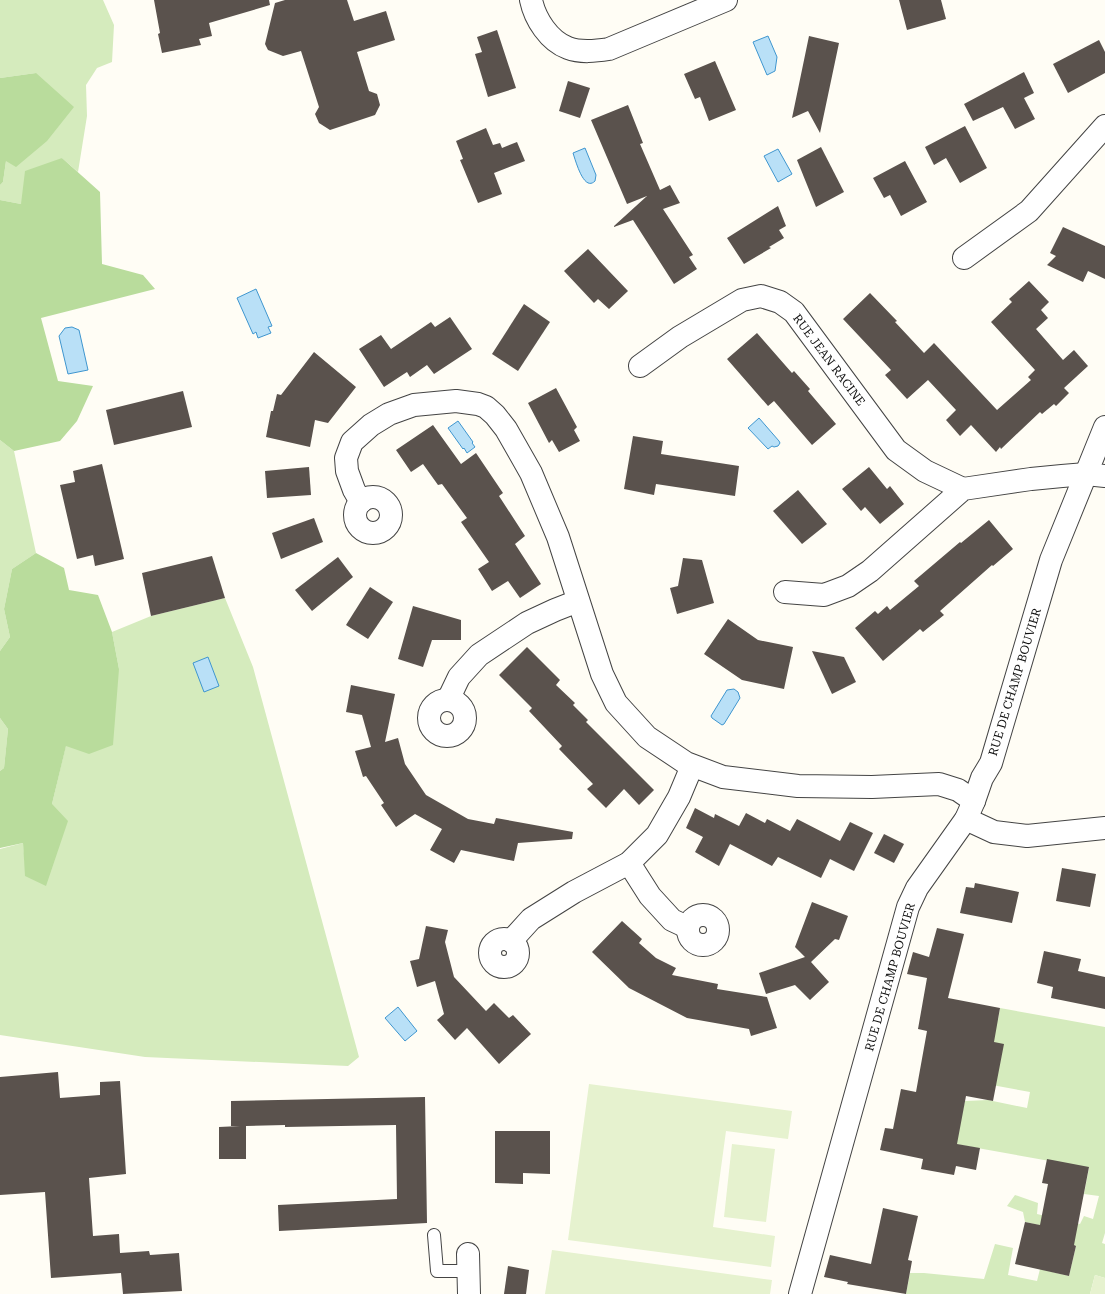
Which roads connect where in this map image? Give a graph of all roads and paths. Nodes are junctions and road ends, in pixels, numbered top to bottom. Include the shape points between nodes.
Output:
1 (531, 0) edge
2 (726, 0) edge
3 (1105, 126) edge
4 (964, 258) dead end
5 (640, 366) dead end
6 (1105, 427) edge
7 (1096, 474) edge
8 (962, 489) junction
9 (361, 502) dead end
10 (785, 592) dead end
11 (578, 601) junction
12 (448, 700) dead end
13 (692, 766) junction
14 (970, 810) junction
15 (1105, 828) edge
16 (629, 863) junction
17 (687, 928) dead end
18 (511, 941) dead end
19 (434, 1235) dead end
20 (468, 1263) joint
21 (469, 1294) edge
22 (800, 1294) edge

1 - 2 street via 540,24 552,38 568,48 588,51 609,49
3 - 4 street via 1029,211
5 - 8 street, RUE JEAN RACINE via 680,337 742,300 761,296 780,302 794,312 896,450 925,471
6 - 7 street, RUE DE CHAMP BOUVIER
7 - 8 street via 1031,479
7 - 14 street, RUE DE CHAMP BOUVIER via 1051,560 991,763 982,778
8 - 10 street via 870,571 848,586 824,595
9 - 11 street via 347,472 346,458 352,442 371,425 389,414 414,406 456,401 486,407 506,429 530,473 558,537
11 - 12 street via 526,623 479,655 459,677
11 - 13 street via 602,674 616,703 647,737
13 - 14 street via 723,777 798,786 872,787 939,784 958,790
13 - 16 street via 679,798 657,835
14 - 15 street via 994,832 1027,836
14 - 22 street, RUE DE CHAMP BOUVIER via 917,888 908,908
16 - 17 street via 650,896 672,920
16 - 18 street via 574,892 531,919
19 - 20 lane via 437,1271
20 - 21 street

